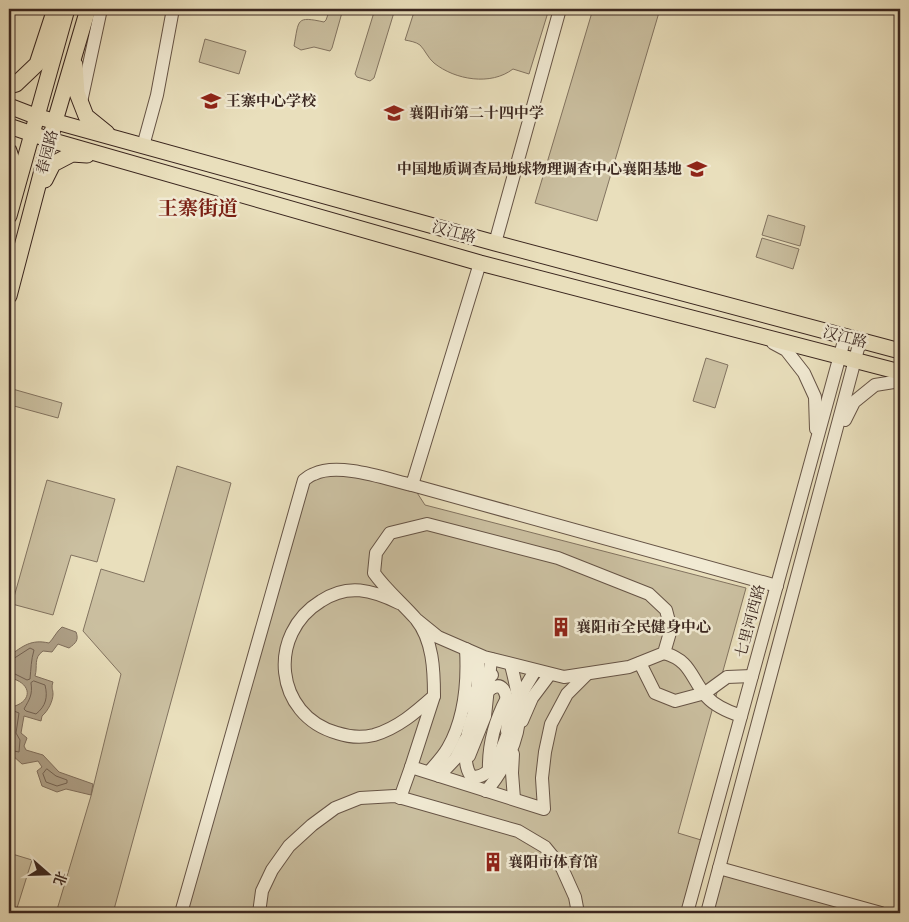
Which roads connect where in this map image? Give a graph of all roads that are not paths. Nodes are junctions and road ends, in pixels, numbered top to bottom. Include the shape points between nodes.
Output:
1 (54, 9) edge
2 (67, 9) edge
3 (88, 9) edge
4 (101, 9) edge
5 (172, 9) edge
6 (560, 9) edge
7 (74, 56) junction
8 (9, 86) edge
9 (81, 102) junction
10 (9, 106) edge
11 (36, 116) junction
12 (56, 121) junction
13 (9, 126) edge
14 (30, 134) junction
15 (112, 137) junction
16 (50, 140) junction
17 (143, 146) junction
18 (9, 151) edge
19 (108, 157) junction
20 (14, 196) junction
21 (33, 206) junction
22 (9, 216) edge
23 (495, 243) junction
24 (480, 263) junction
25 (9, 296) edge
26 (752, 333) junction
27 (845, 337) junction
28 (860, 341) junction
29 (900, 352) edge
30 (840, 356) junction
31 (855, 360) junction
32 (900, 372) edge
33 (900, 381) edge
34 (816, 444) junction
35 (831, 449) junction
36 (412, 486) junction
37 (777, 586) junction
38 (400, 603) junction
39 (417, 620) junction
40 (472, 652) junction
41 (664, 653) junction
42 (491, 659) junction
43 (640, 663) junction
44 (508, 664) junction
45 (531, 670) junction
46 (550, 674) junction
47 (587, 674) junction
48 (490, 676) junction
49 (752, 676) junction
50 (516, 683) junction
51 (483, 691) junction
52 (705, 693) junction
53 (434, 696) junction
54 (513, 699) junction
55 (741, 716) junction
56 (465, 719) junction
57 (512, 735) junction
58 (460, 760) junction
59 (411, 767) junction
60 (489, 771) junction
61 (434, 774) junction
62 (457, 779) junction
63 (497, 793) junction
64 (400, 798) junction
65 (719, 868) junction
66 (180, 913) edge
67 (259, 913) edge
68 (578, 913) edge
69 (687, 913) edge
70 (707, 913) edge
71 (881, 913) edge

1 - 8 main road via 37,64 16,84
2 - 11 main road, 春园路
3 - 7 main road, 春园路
4 - 9 street
5 - 17 street via 157,95
6 - 23 street
7 - 9 main road via 77,93
7 - 12 main road, 春园路
9 - 15 main road via 86,116
10 - 11 main road, 汉江路
11 - 12 main road, 汉江路
11 - 14 main road, 春园路
12 - 15 main road, 汉江路
12 - 16 main road, 春园路
13 - 14 main road, 汉江路
14 - 16 main road, 汉江路
14 - 20 main road, 春园路
15 - 17 main road, 汉江路
16 - 19 main road, 汉江路
16 - 21 main road, 春园路
17 - 23 main road, 汉江路
18 - 20 main road via 15,169
19 - 21 main road via 72,154 53,164
19 - 24 main road, 汉江路
20 - 22 main road, 春园路
21 - 25 main road, 春园路
23 - 27 main road, 汉江路
24 - 26 main road, 汉江路
24 - 36 street
26 - 30 main road, 汉江路
26 - 34 street via 786,350 804,373 815,397
27 - 28 main road, 汉江路
27 - 30 street, 七里河西路
28 - 29 main road, 汉江路
28 - 31 street
30 - 31 main road, 汉江路
30 - 34 street, 七里河西路
31 - 32 main road, 汉江路
31 - 35 street
33 - 35 street via 875,385 854,402
34 - 37 street, 七里河西路
35 - 65 street
36 - 37 street
36 - 66 street via 334,469 314,473 304,480
37 - 49 street, 七里河西路
38 - 39 street
38 - 41 street via 374,573 376,553 390,533 427,524 558,558 649,594 666,610 671,629
38 - 53 street via 378,592 354,590 330,595 309,608 294,626 285,649 284,673 291,696 306,716 326,730 349,737 373,736 396,726
39 - 40 street via 438,637
39 - 53 street via 428,641 434,666
40 - 42 street
40 - 51 street
40 - 56 street
41 - 43 street
41 - 52 street via 676,656 691,671
42 - 44 street
42 - 48 street
43 - 47 street
43 - 52 street via 655,693 675,701
44 - 45 street
44 - 48 street
44 - 50 street
45 - 46 street
45 - 50 street
45 - 54 street
46 - 47 street via 564,677
46 - 57 street via 532,698
47 - 63 street via 567,694 552,724 543,769 544,809
48 - 51 street
49 - 52 street via 727,677
49 - 55 street, 七里河西路
50 - 54 street
51 - 54 street via 498,687
51 - 56 street
51 - 58 street via 485,716 479,733
52 - 55 street via 723,710
53 - 59 street
54 - 57 street
54 - 60 street via 492,734
55 - 69 street, 七里河西路
56 - 58 street via 454,749
56 - 61 street
57 - 60 street
57 - 63 street
57 - 63 street via 512,772
58 - 60 street via 471,776 478,777
58 - 61 street
58 - 62 street
59 - 61 street
59 - 64 street
60 - 63 street
61 - 62 street
62 - 63 street
64 - 67 street via 360,798 335,808 312,824 289,846 272,870 262,891
64 - 68 street via 518,831 545,847 562,868 575,897
65 - 70 street
65 - 71 street

